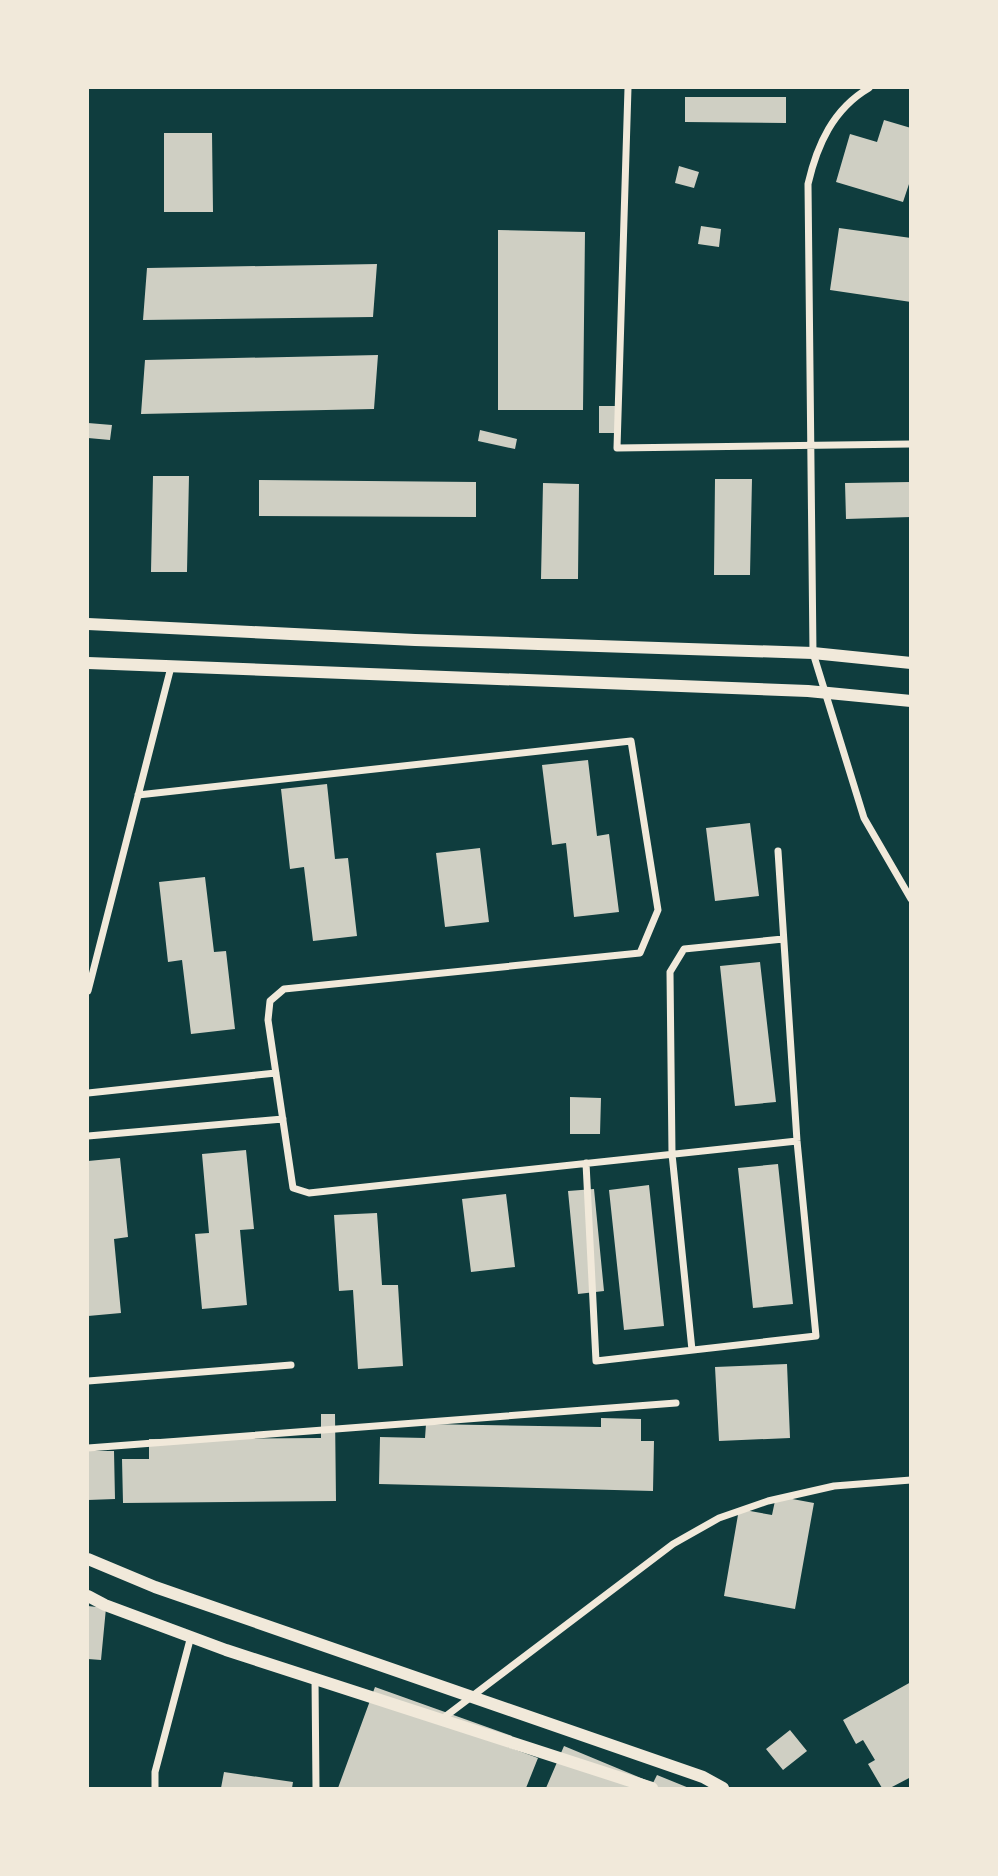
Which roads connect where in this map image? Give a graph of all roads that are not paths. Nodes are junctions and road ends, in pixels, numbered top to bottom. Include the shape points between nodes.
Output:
1 (628, 88) edge
2 (869, 88) edge
3 (911, 444) edge
4 (810, 445) junction
5 (88, 624) edge
6 (813, 653) junction
7 (88, 663) edge
8 (911, 663) edge
9 (171, 667) junction
10 (824, 692) junction
11 (911, 701) edge
12 (138, 795) junction
13 (778, 851) dead end
14 (911, 899) edge
15 (783, 939) junction
16 (88, 991) edge
17 (276, 1073) junction
18 (88, 1093) edge
19 (283, 1119) junction
20 (88, 1136) edge
21 (797, 1141) junction
22 (672, 1154) junction
23 (586, 1163) junction
24 (692, 1350) junction
25 (291, 1365) dead end
26 (88, 1381) edge
27 (676, 1403) dead end
28 (88, 1448) edge
29 (911, 1480) edge
30 (88, 1559) edge
31 (88, 1596) edge
32 (191, 1636) junction
33 (315, 1678) junction
34 (469, 1696) junction
35 (442, 1719) junction
36 (155, 1788) edge
37 (316, 1788) edge
38 (652, 1788) edge
39 (723, 1788) edge

1 - 4 street via 617,448
2 - 4 street via 853,97 831,125 815,153 808,184
3 - 4 street
4 - 6 street
5 - 6 street
6 - 8 street
6 - 10 street
7 - 9 street
9 - 10 street
9 - 12 street
10 - 11 street
10 - 14 street via 864,818
12 - 16 street
12 - 17 street via 631,741 658,910 640,953 284,989 270,1001 268,1020
13 - 15 street
15 - 21 street
15 - 22 street via 684,949 670,972
17 - 18 street
17 - 19 street
19 - 20 street
19 - 23 street via 293,1188 309,1193
21 - 22 street
21 - 24 street via 816,1336
22 - 23 street
22 - 24 street
23 - 24 street via 596,1361
25 - 26 street
27 - 28 street
29 - 34 street via 834,1486 719,1518 673,1544
30 - 34 street via 155,1587
31 - 32 street
32 - 33 street
32 - 36 street via 155,1772
33 - 35 street
33 - 37 street
34 - 35 street
34 - 39 street via 703,1777
35 - 38 street

